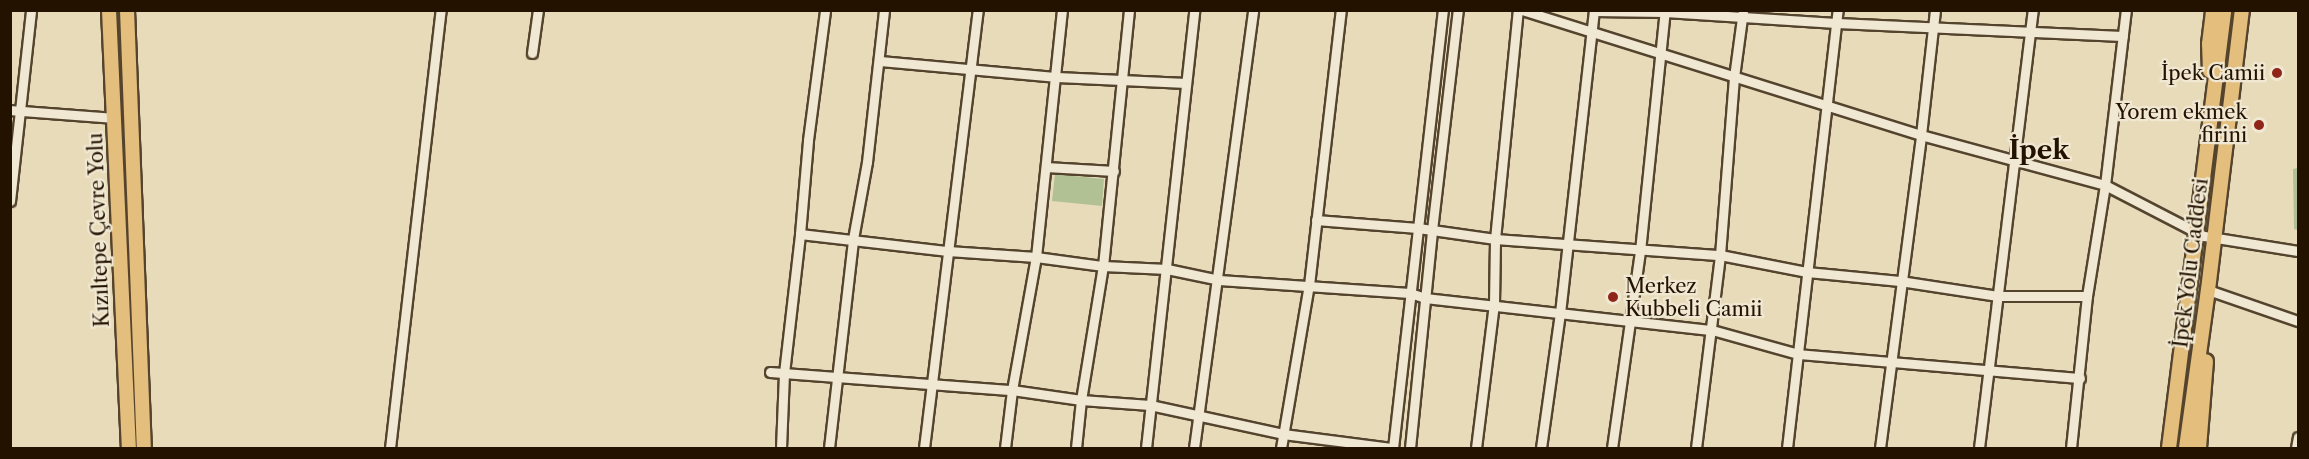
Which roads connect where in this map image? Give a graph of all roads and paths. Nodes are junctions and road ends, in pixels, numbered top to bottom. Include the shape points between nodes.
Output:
1 (31, 10) edge
2 (109, 10) edge
3 (127, 10) edge
4 (441, 10) edge
5 (538, 10) edge
6 (825, 10) edge
7 (884, 10) edge
8 (978, 10) edge
9 (1062, 10) edge
10 (1129, 10) edge
11 (1194, 10) edge
12 (1253, 10) edge
13 (1341, 10) edge
14 (1443, 10) edge
15 (1458, 10) edge
16 (1520, 10) edge
17 (1838, 10) edge
18 (1935, 10) edge
19 (2033, 10) edge
20 (2126, 10) edge
21 (2213, 10) edge
22 (2224, 10) edge
23 (2242, 10) edge
24 (1594, 11) edge
25 (1665, 11) edge
26 (1742, 13) edge
27 (1836, 23) junction
28 (1933, 27) junction
29 (2030, 30) junction
30 (1592, 32) junction
31 (2123, 36) junction
32 (532, 53) dead end
33 (1660, 54) junction
34 (880, 61) junction
35 (973, 70) junction
36 (1057, 76) junction
37 (1734, 77) junction
38 (1123, 81) junction
39 (1186, 83) junction
40 (1826, 106) junction
41 (15, 110) edge
42 (2212, 114) junction
43 (114, 118) junction
44 (1922, 135) junction
45 (2014, 160) junction
46 (1046, 167) junction
47 (1114, 171) junction
48 (2105, 186) junction
49 (10, 201) edge
50 (1316, 220) junction
51 (1418, 228) junction
52 (1432, 230) junction
53 (800, 234) junction
54 (2198, 234) junction
55 (2213, 238) junction
56 (853, 239) junction
57 (1495, 239) junction
58 (1567, 245) junction
59 (948, 251) junction
60 (1640, 251) junction
61 (2298, 251) edge
62 (1720, 255) junction
63 (1036, 257) junction
64 (1103, 266) junction
65 (1167, 269) junction
66 (1807, 272) junction
67 (1219, 280) junction
68 (1900, 281) junction
69 (1309, 285) junction
70 (2208, 290) junction
71 (1410, 293) junction
72 (1998, 296) junction
73 (2087, 296) junction
74 (1425, 298) junction
75 (1494, 304) junction
76 (1560, 313) junction
77 (1630, 321) junction
78 (2298, 321) edge
79 (1712, 330) junction
80 (1798, 354) junction
81 (1890, 362) junction
82 (1989, 370) junction
83 (770, 372) dead end
84 (784, 373) junction
85 (836, 378) junction
86 (2080, 378) junction
87 (932, 386) junction
88 (1012, 390) junction
89 (1081, 400) junction
90 (1150, 405) junction
91 (1197, 416) junction
92 (1283, 434) junction
93 (2298, 437) edge
94 (129, 448) edge
95 (144, 448) edge
96 (390, 448) edge
97 (781, 448) edge
98 (829, 448) edge
99 (924, 448) edge
100 (1005, 448) edge
101 (1076, 448) edge
102 (1146, 448) edge
103 (1194, 448) edge
104 (1281, 448) edge
105 (1393, 448) edge
106 (1410, 448) edge
107 (1476, 448) edge
108 (1541, 448) edge
109 (1612, 448) edge
110 (1696, 448) edge
111 (1787, 448) edge
112 (1880, 448) edge
113 (1979, 448) edge
114 (2071, 448) edge
115 (2168, 448) edge
116 (2186, 448) edge
117 (2199, 448) edge
118 (2296, 448) edge

1 - 41 street
2 - 43 highway, Kızıltepe Çevre Yolu
3 - 95 highway, Kızıltepe Çevre Yolu
4 - 96 street
5 - 32 street
6 - 53 street
7 - 34 street
8 - 35 street
9 - 36 street
10 - 38 street
11 - 39 street
12 - 67 street
13 - 50 street
14 - 51 street
15 - 52 street
16 - 30 street
16 - 57 street
17 - 27 street
18 - 28 street
19 - 29 street
20 - 31 street
21 - 42 highway via 2209,44
22 - 42 highway, İpek Yolu Caddesi
23 - 55 highway, İpek Yolu Caddesi
24 - 25 street
24 - 30 street
25 - 26 street
25 - 33 street
26 - 27 street
26 - 37 street
27 - 28 street
27 - 40 street
28 - 29 street
28 - 44 street
29 - 31 street
29 - 45 street
30 - 33 street
30 - 58 street
31 - 48 street
33 - 37 street
33 - 60 street
34 - 35 street
34 - 56 street
35 - 36 street
35 - 59 street
36 - 38 street
36 - 46 street
37 - 40 street
37 - 62 street
38 - 39 street
38 - 47 street
39 - 65 street
40 - 44 street
40 - 66 street
41 - 43 street
41 - 49 street
42 - 54 highway, İpek Yolu Caddesi
43 - 94 highway, Kızıltepe Çevre Yolu
44 - 45 street
44 - 68 street
45 - 48 street
45 - 72 street
46 - 47 street
46 - 63 street
47 - 64 street
48 - 54 street
48 - 73 street
50 - 51 street
50 - 69 street
51 - 52 street
51 - 71 street
52 - 57 street
52 - 74 street
53 - 56 street
53 - 84 street
54 - 55 street
54 - 115 highway, İpek Yolu Caddesi
55 - 61 street
55 - 70 highway, İpek Yolu Caddesi
56 - 59 street
56 - 85 street
57 - 58 street
57 - 75 street
58 - 60 street
58 - 76 street
59 - 63 street
59 - 87 street
60 - 62 street
60 - 77 street
62 - 66 street
62 - 79 street
63 - 64 street
63 - 88 street
64 - 65 street
64 - 89 street
65 - 67 street
65 - 90 street
66 - 68 street
66 - 80 street
67 - 69 street
67 - 91 street
68 - 72 street
68 - 81 street
69 - 71 street
69 - 92 street
70 - 78 street
70 - 116 highway, İpek Yolu Caddesi
70 - 117 highway
71 - 74 street
71 - 105 street
72 - 73 street
72 - 82 street
73 - 86 street
74 - 75 street
74 - 106 street
75 - 76 street
75 - 107 street
76 - 77 street
76 - 108 street
77 - 79 street
77 - 109 street
79 - 80 street
79 - 110 street
80 - 81 street
80 - 111 street
81 - 82 street
81 - 112 street
82 - 86 street
82 - 113 street
83 - 84 street
84 - 85 street
84 - 97 street
85 - 87 street
85 - 98 street
86 - 114 street
87 - 88 street
87 - 99 street
88 - 89 street
88 - 100 street
89 - 90 street
89 - 101 street
90 - 91 street
90 - 102 street
91 - 92 street
91 - 103 street
92 - 104 street
92 - 105 street
93 - 118 street

